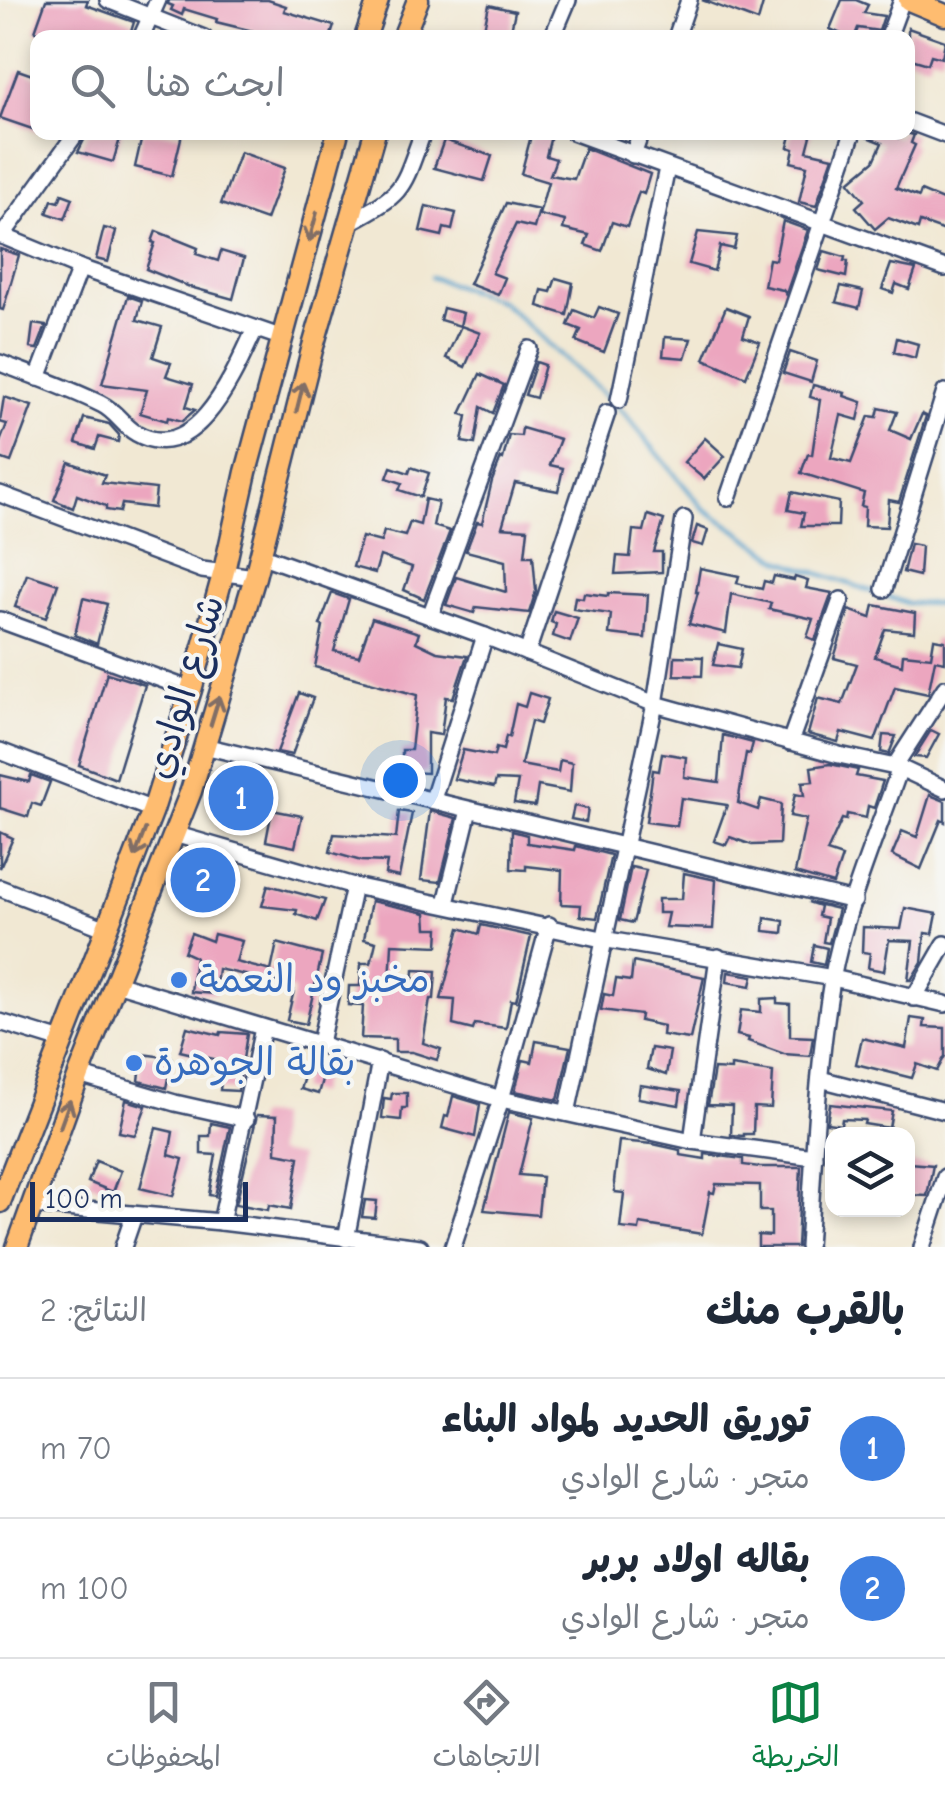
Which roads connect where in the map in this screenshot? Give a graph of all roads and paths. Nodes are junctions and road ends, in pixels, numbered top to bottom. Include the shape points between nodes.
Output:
1 (108, 0) edge
2 (158, 0) edge
3 (378, 0) edge
4 (418, 0) edge
5 (568, 0) edge
6 (690, 0) edge
7 (906, 0) edge
8 (945, 15) edge
9 (152, 18) junction
10 (145, 30) edge
11 (183, 30) edge
12 (368, 30) edge
13 (407, 30) edge
14 (555, 30) edge
15 (679, 30) edge
16 (892, 30) edge
17 (915, 124) edge
18 (945, 135) edge
19 (71, 140) edge
20 (336, 140) edge
21 (373, 140) edge
22 (419, 140) edge
23 (595, 140) edge
24 (638, 140) edge
25 (851, 140) edge
26 (633, 155) junction
27 (667, 168) junction
28 (352, 221) junction
29 (824, 222) junction
30 (1, 236) edge
31 (80, 268) junction
32 (945, 268) edge
33 (255, 328) junction
34 (282, 338) junction
35 (529, 349) dead end
36 (0, 363) edge
37 (38, 378) junction
38 (945, 392) edge
39 (619, 400) dead end
40 (606, 414) dead end
41 (246, 472) junction
42 (279, 480) junction
43 (0, 494) edge
44 (728, 498) dead end
45 (684, 519) dead end
46 (260, 555) junction
47 (224, 571) junction
48 (255, 577) junction
49 (884, 589) dead end
50 (840, 600) dead end
51 (430, 616) junction
52 (0, 620) edge
53 (486, 636) junction
54 (527, 653) junction
55 (945, 688) edge
56 (191, 690) junction
57 (655, 704) junction
58 (790, 742) junction
59 (204, 746) junction
60 (0, 751) edge
61 (897, 768) junction
62 (945, 789) edge
63 (433, 799) junction
64 (153, 810) junction
65 (469, 810) junction
66 (174, 834) junction
67 (622, 847) junction
68 (354, 886) junction
69 (0, 888) edge
70 (854, 900) junction
71 (446, 903) junction
72 (550, 926) junction
73 (107, 929) junction
74 (602, 939) junction
75 (945, 944) edge
76 (718, 957) junction
77 (832, 978) junction
78 (116, 984) junction
79 (914, 998) junction
80 (945, 1004) edge
81 (0, 1022) edge
82 (264, 1028) junction
83 (62, 1040) junction
84 (320, 1043) junction
85 (380, 1061) junction
86 (79, 1075) junction
87 (820, 1078) junction
88 (502, 1099) junction
89 (945, 1110) edge
90 (566, 1113) junction
91 (246, 1119) junction
92 (692, 1141) junction
93 (814, 1157) junction
94 (945, 1177) edge
95 (0, 1202) edge
96 (30, 1205) junction
97 (134, 1215) junction
98 (220, 1222) junction
99 (346, 1238) junction
100 (298, 1240) edge
101 (17, 1247) edge
102 (124, 1247) edge
103 (420, 1247) edge
104 (453, 1247) edge
105 (808, 1247) edge
106 (922, 1247) edge

1 - 9 street
2 - 9 street
3 - 12 main road
4 - 13 main road
5 - 14 street
6 - 15 street
7 - 8 main road
7 - 16 street
9 - 10 street
9 - 11 street
17 - 18 street
19 - 30 street
20 -> 34 main road, شارع الوادي
21 - 28 main road, شارع الوادي
22 - 28 street via 401,189
23 - 26 street
24 - 26 street
25 - 29 street
26 - 27 street
27 - 29 street
27 - 39 street
42 -> 28 main road, شارع الوادي
29 - 32 street
29 - 44 street
30 - 31 street
31 - 33 street
31 - 37 street
33 - 34 street
33 - 37 street via 212,410 172,439 136,433 103,404
34 - 41 main road, شارع الوادي
35 - 51 street
36 - 37 street
38 - 49 street
40 - 54 street
41 - 42 main road
41 - 47 main road, شارع الوادي
42 - 46 main road, شارع الوادي
43 - 47 street via 202,570
45 - 57 street
46 - 48 main road, شارع الوادي
46 - 51 street
47 - 48 street
47 - 56 main road, شارع الوادي
59 -> 48 main road, شارع الوادي
50 - 58 street
51 - 53 street
52 - 56 street
53 - 54 street
53 - 63 street
54 - 57 street
55 - 61 street
56 - 64 main road, شارع الوادي
57 - 58 street
57 - 67 street
58 - 61 street
59 - 63 street
59 - 66 main road, شارع الوادي
60 - 64 street
61 - 62 street
61 - 70 street
63 - 65 street
64 -> 73 main road, شارع الوادي
65 - 67 street
65 - 71 street
66 - 68 street
66 - 78 main road, شارع الوادي
67 - 70 street
67 - 74 street
68 - 71 street
68 - 84 street
69 - 73 street
70 - 77 street
71 - 72 street
72 - 74 street
72 - 88 street
73 - 83 main road, شارع الوادي
74 - 76 street
74 - 90 street
75 - 79 street
76 - 77 street
76 - 92 street
77 - 79 street
77 - 87 street
78 - 82 street
78 - 86 main road, شارع الوادي
79 - 80 street
81 - 83 street
82 - 84 street
82 - 91 street
83 - 95 main road, شارع الوادي
84 - 85 street
85 - 88 street
85 - 99 street
86 - 91 street
96 -> 86 main road, شارع الوادي
87 - 89 street
87 - 93 street
88 - 90 street
88 - 104 street
90 - 92 street
91 - 98 street
92 - 93 street
93 - 105 street
94 - 106 street
96 - 97 street
96 - 101 main road, شارع الوادي
97 - 98 street
97 - 102 street
98 - 100 street
99 - 100 street
99 - 103 street

